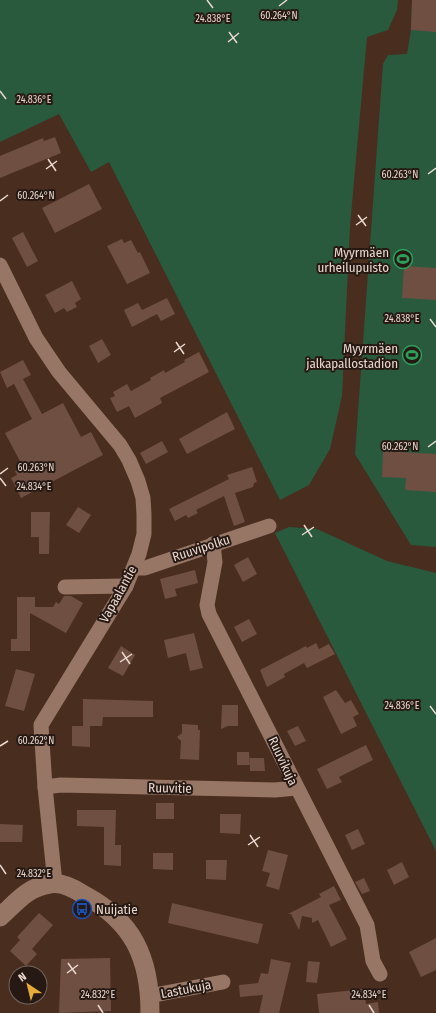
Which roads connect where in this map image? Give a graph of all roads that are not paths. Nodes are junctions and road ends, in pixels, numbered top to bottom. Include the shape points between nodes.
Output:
1 (0, 265) edge
2 (269, 526) dead end
3 (213, 544) junction
4 (134, 568) junction
5 (126, 586) junction
6 (65, 587) dead end
7 (45, 787) junction
8 (296, 788) junction
9 (55, 883) junction
10 (0, 917) edge
11 (380, 974) dead end
12 (223, 982) dead end
13 (150, 1004) edge

1 - 4 street, Vapaalantie via 36,338 59,372 120,445 129,460 139,485 144,514 144,534
2 - 3 street, Ruuvipolku
3 - 4 street, Ruuvipolku via 145,568
3 - 8 street, Ruuvikuja via 215,562 207,605 209,614
4 - 5 street, Vapaalantie
5 - 6 street
5 - 7 street, Vapaalantie via 41,725
7 - 8 street, Ruuvitie via 61,785 275,790
7 - 9 street, Vapaalantie
8 - 11 street, Ruuvikuja via 367,925 373,961
9 - 10 street via 28,892 16,900
9 - 13 street via 91,898 105,907 124,926 147,968
12 - 13 street, Lastukuja

